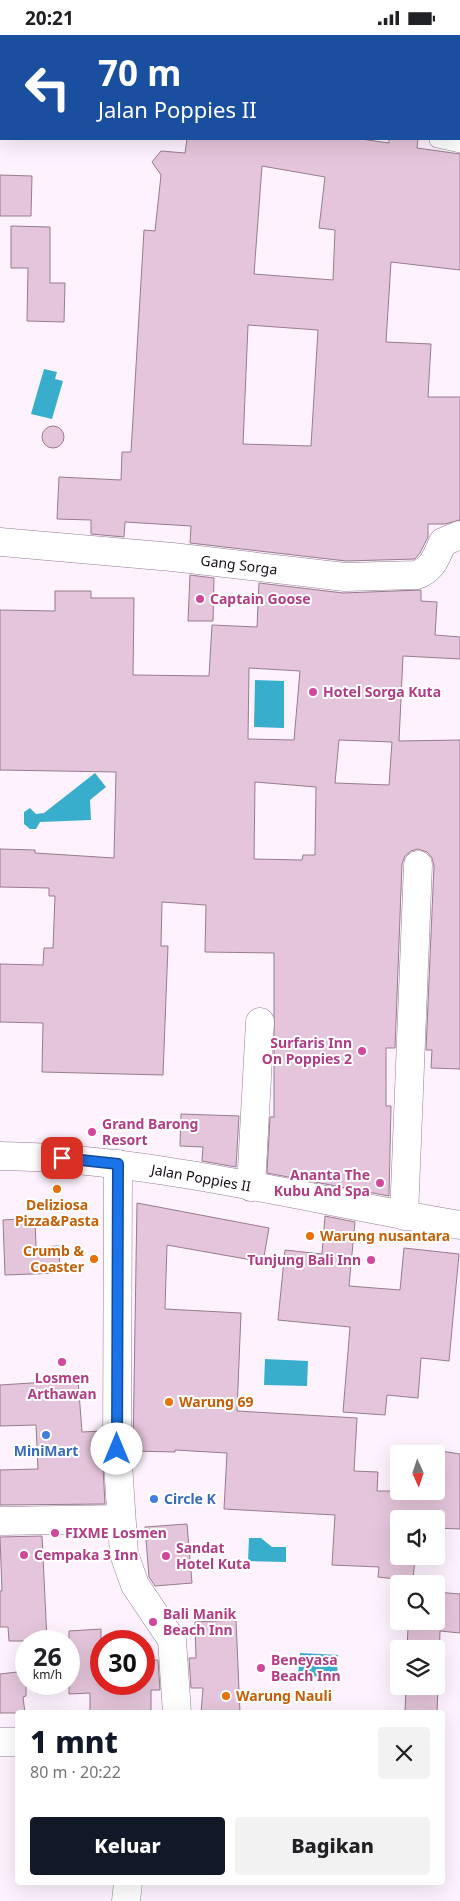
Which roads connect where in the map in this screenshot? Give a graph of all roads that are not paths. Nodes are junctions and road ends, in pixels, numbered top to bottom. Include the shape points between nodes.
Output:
1 (437, 140) edge
2 (460, 145) edge
3 (460, 535) edge
4 (0, 542) edge
5 (418, 865) dead end
6 (260, 1021) dead end
7 (0, 1156) edge
8 (118, 1164) junction
9 (251, 1187) junction
10 (404, 1216) junction
11 (460, 1225) edge
12 (121, 1519) junction
13 (0, 1521) edge
14 (177, 1710) edge
15 (0, 1742) edge
16 (15, 1742) edge
17 (128, 1885) edge
18 (126, 1901) edge

1 - 2 lane
3 - 4 street, Gang Sorga via 443,542 433,564 417,575 345,577
5 - 10 street
6 - 9 street
7 - 8 street, Jalan Poppies II via 43,1156
8 - 9 street, Jalan Poppies II
8 - 12 street via 117,1449
9 - 10 street, Jalan Poppies II
10 - 11 street, Jalan Poppies II
12 - 13 street
12 - 14 street via 124,1554 135,1585 172,1640
15 - 16 street
17 - 18 street

